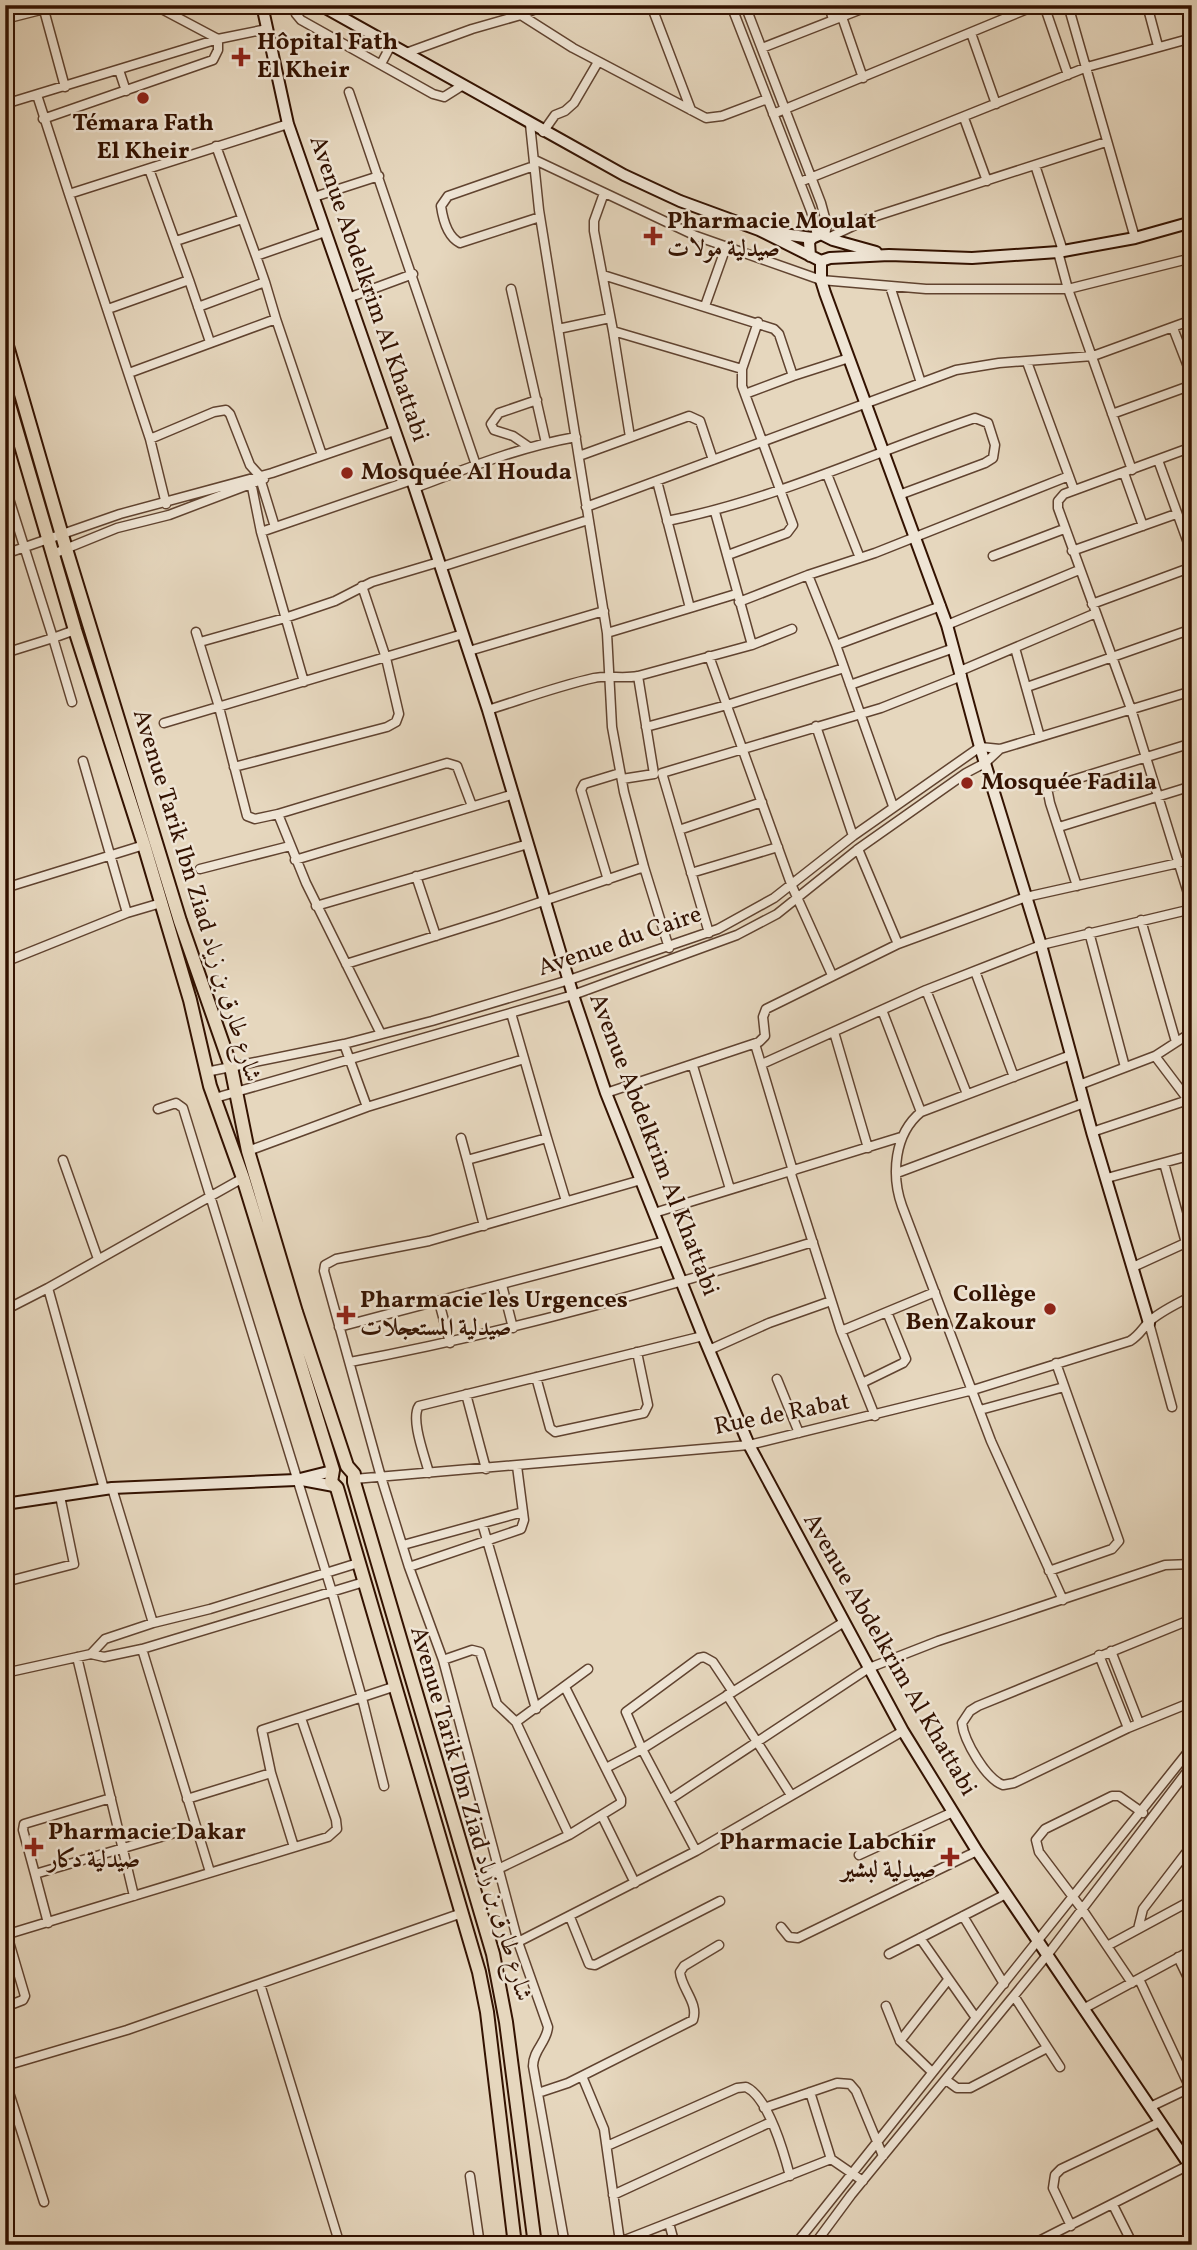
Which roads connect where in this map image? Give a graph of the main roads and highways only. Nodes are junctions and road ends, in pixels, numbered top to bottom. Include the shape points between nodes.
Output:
1 (262, 5) edge
2 (327, 7) edge
3 (1192, 222) edge
4 (760, 230) junction
5 (823, 237) junction
6 (889, 255) junction
7 (820, 258) junction
8 (5, 339) edge
9 (5, 391) edge
10 (60, 551) junction
11 (1149, 1323) road end
12 (347, 1466) junction
13 (332, 1470) junction
14 (298, 1480) junction
15 (354, 1480) junction
16 (336, 1487) junction
17 (5, 1504) edge
18 (1190, 2167) edge
19 (514, 2245) edge
20 (535, 2245) edge

1 - 18 main road, Avenue Abdelkrim Al Khattabi via 288,124 469,651 606,1093 749,1445 903,1731 977,1851
2 - 4 main road via 650,188
3 - 6 main road via 1060,252 972,258
4 - 5 main road
4 - 7 main road
5 - 6 main road
5 - 7 main road via 808,247
5 - 7 main road via 835,249
6 - 7 main road
7 - 11 main road via 821,279 947,625
8 - 10 main road, Avenue Tarik Ibn Ziad شارع طارق بن زياد via 63,535
9 - 10 main road, Avenue Tarik Ibn Ziad شارع طارق بن زياد via 49,540
10 - 12 main road, Avenue Tarik Ibn Ziad شارع طارق بن زياد via 231,1067 248,1151
10 - 13 main road, Avenue Tarik Ibn Ziad شارع طارق بن زياد via 75,630 190,1000 206,1072
12 - 13 main road
12 - 15 main road
13 - 14 main road
13 - 16 main road via 331,1482
14 - 16 main road
14 - 17 main road via 108,1488
15 - 16 main road via 347,1489
15 - 20 main road, Avenue Tarik Ibn Ziad شارع طارق بن زياد via 493,1954
16 - 19 main road, Avenue Tarik Ibn Ziad شارع طارق بن زياد via 487,2012

